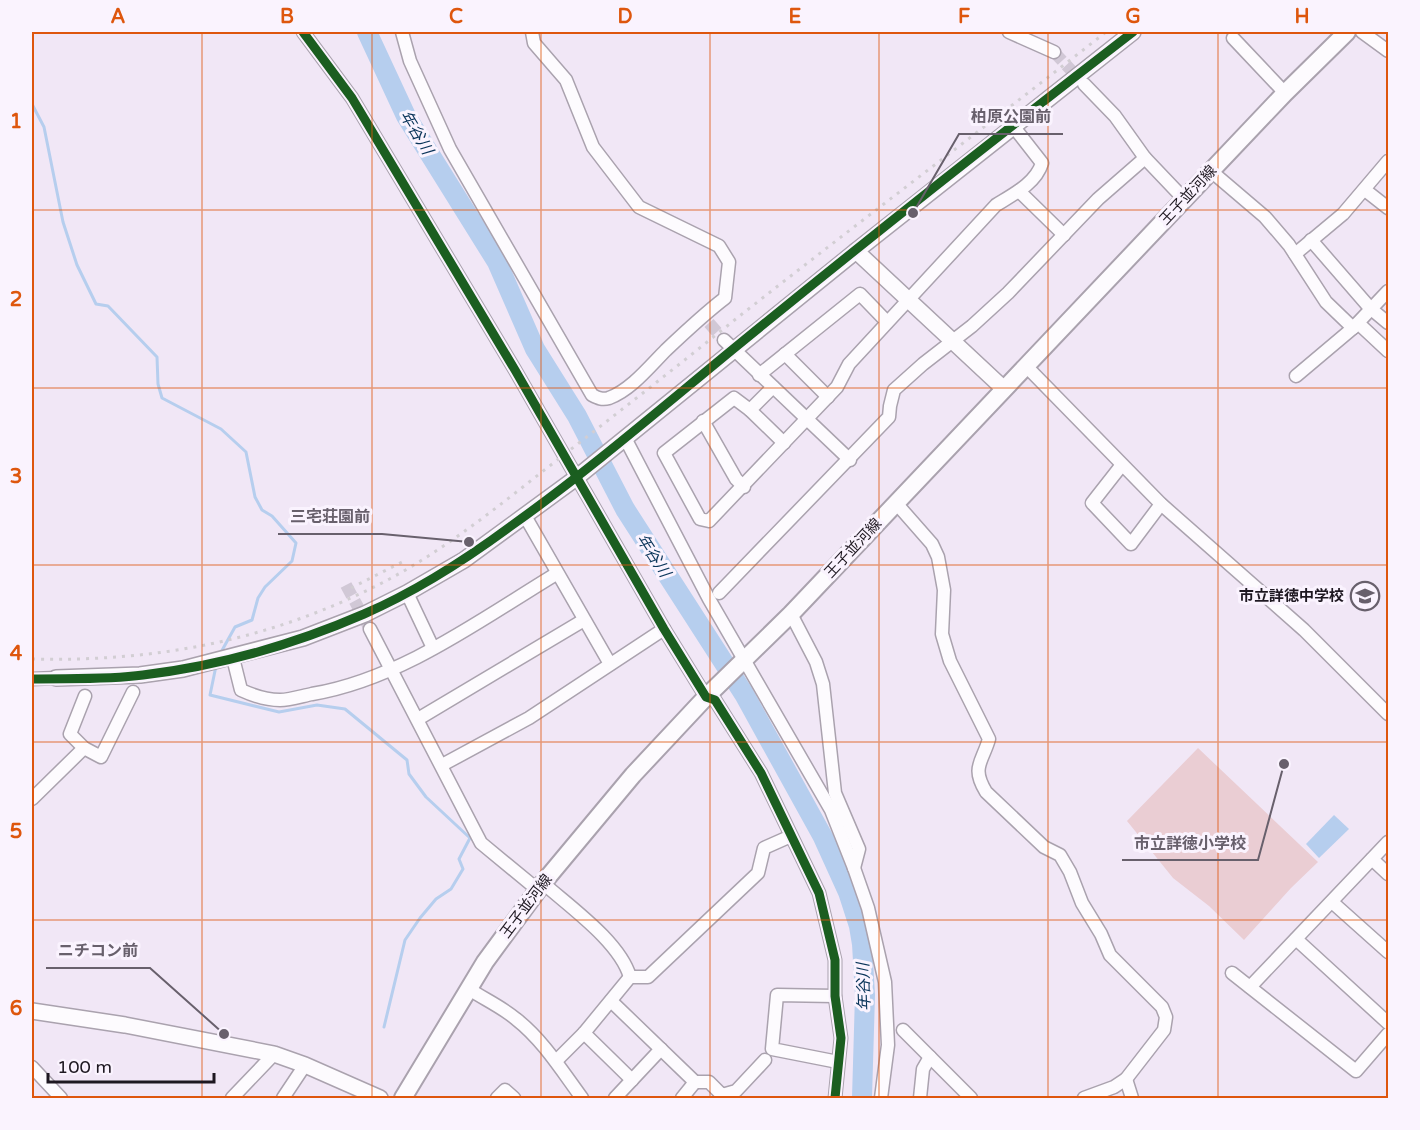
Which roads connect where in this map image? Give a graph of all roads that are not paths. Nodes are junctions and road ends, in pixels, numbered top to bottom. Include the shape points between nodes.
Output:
1 (303, 32) edge
2 (402, 32) edge
3 (532, 32) edge
4 (1009, 32) edge
5 (1133, 32) edge
6 (1347, 32) edge
7 (1362, 32) edge
8 (1233, 38) dead end
9 (1054, 51) tunnel mouth
10 (1389, 51) edge
11 (1084, 84) tunnel mouth
12 (1285, 93) junction
13 (1012, 126) junction
14 (1145, 158) junction
15 (1389, 161) edge
16 (1211, 171) junction
17 (1365, 190) junction
18 (1019, 191) junction
19 (1184, 199) junction
20 (1389, 208) edge
21 (1064, 235) junction
22 (1311, 240) junction
23 (856, 251) junction
24 (1295, 254) junction
25 (1389, 291) edge
26 (908, 300) junction
27 (1370, 308) junction
28 (887, 322) junction
29 (1389, 323) edge
30 (1355, 325) junction
31 (952, 341) junction
32 (728, 345) junction
33 (1389, 351) edge
34 (785, 354) junction
35 (1026, 366) junction
36 (759, 375) junction
37 (1296, 376) dead end
38 (772, 387) junction
39 (1004, 389) junction
40 (828, 397) junction
41 (750, 410) junction
42 (806, 419) junction
43 (703, 421) junction
44 (620, 442) junction
45 (784, 443) junction
46 (850, 460) junction
47 (1121, 466) junction
48 (580, 475) junction
49 (744, 487) junction
50 (896, 503) junction
51 (1161, 504) junction
52 (525, 516) junction
53 (556, 574) junction
54 (407, 593) junction
55 (719, 593) dead end
56 (791, 614) junction
57 (584, 620) junction
58 (370, 628) tunnel mouth
59 (663, 629) junction
60 (433, 648) junction
61 (233, 658) junction
62 (742, 662) junction
63 (610, 664) junction
64 (391, 669) junction
65 (56, 678) joint
66 (32, 679) edge
67 (133, 692) dead end
68 (710, 693) junction
69 (85, 696) dead end
70 (1389, 714) edge
71 (418, 719) junction
72 (84, 748) junction
73 (442, 765) junction
74 (32, 799) edge
75 (791, 836) junction
76 (1389, 842) edge
77 (1372, 859) junction
78 (854, 868) junction
79 (1389, 874) edge
80 (540, 886) junction
81 (1332, 902) junction
82 (1296, 939) junction
83 (1389, 952) edge
84 (1232, 973) dead end
85 (630, 977) junction
86 (1250, 987) junction
87 (469, 989) junction
88 (835, 996) junction
89 (611, 1001) junction
90 (32, 1011) edge
91 (1389, 1023) edge
92 (903, 1030) dead end
93 (584, 1033) junction
94 (1389, 1034) edge
95 (661, 1049) junction
96 (274, 1054) junction
97 (930, 1057) junction
98 (765, 1060) dead end
99 (556, 1061) junction
100 (838, 1062) junction
101 (305, 1065) junction
102 (32, 1067) edge
103 (1126, 1079) junction
104 (632, 1080) junction
105 (695, 1082) junction
106 (61, 1098) edge
107 (232, 1098) edge
108 (283, 1098) edge
109 (381, 1098) edge
110 (403, 1098) edge
111 (497, 1098) edge
112 (514, 1098) edge
113 (582, 1098) edge
114 (615, 1098) edge
115 (682, 1098) edge
116 (835, 1098) edge
117 (881, 1098) edge
118 (920, 1098) edge
119 (971, 1098) edge
120 (1084, 1098) edge
121 (1132, 1098) edge

1 - 48 street via 352,98
2 - 3 street via 450,149 592,395 600,399 616,394 634,381 706,319 725,298 729,262 719,246 639,207 593,147 566,80 534,43
4 - 9 street
5 - 13 street
6 - 12 main road, 王子並河線
7 - 10 street
8 - 12 street
11 - 14 street via 1115,116
12 - 16 main road, 王子並河線
13 - 18 street via 1042,163 1039,172
13 - 23 street
14 - 19 street
14 - 21 street
15 - 17 street
16 - 19 main road, 王子並河線
16 - 24 street via 1265,217
17 - 20 street
17 - 22 street
18 - 21 street
18 - 26 street via 996,205
19 - 35 main road, 王子並河線
21 - 31 street via 1008,293
22 - 24 street
22 - 27 street
23 - 26 street
23 - 32 street
24 - 30 street via 1326,302
25 - 27 street
26 - 28 street
26 - 31 street
27 - 29 street
27 - 30 street
28 - 34 street via 860,294
28 - 40 street via 849,364
30 - 33 street
30 - 37 street
31 - 39 street
31 - 46 street via 894,390 889,417
32 - 36 street
32 - 44 street
34 - 36 street
34 - 40 street
35 - 39 main road, 王子並河線
35 - 47 street
36 - 38 street
38 - 41 street
38 - 42 street
39 - 50 main road, 王子並河線
40 - 42 street
41 - 43 street via 734,398
41 - 45 street
42 - 45 street
42 - 46 street
43 - 49 street
43 - 49 street via 664,453 700,519 709,521
44 - 48 street
44 - 62 street
45 - 49 street
46 - 55 street
47 - 51 street
47 - 51 street via 1092,503 1131,544
48 - 52 street
48 - 59 street
50 - 56 main road, 王子並河線
50 - 103 street via 932,544 938,557 944,590 942,634 950,661 988,739 977,771 980,782 1044,847 1060,855 1110,955 1162,1006 1166,1017 1164,1030
51 - 70 street via 1296,623
52 - 53 street
52 - 54 street via 464,560
53 - 57 street
53 - 60 street
54 - 60 street
54 - 61 street via 303,638
56 - 62 main road, 王子並河線
56 - 78 street via 823,684 835,793 859,849
57 - 63 street
57 - 71 street
58 - 64 street
59 - 63 street
59 - 68 street
60 - 64 street
61 - 64 street via 241,690 281,700 334,691
61 - 65 street via 140,675
62 - 68 main road, 王子並河線
62 - 78 street via 831,810
63 - 73 street via 529,718
64 - 71 street
65 - 66 street
67 - 72 street via 101,757
68 - 75 street via 760,773
68 - 80 main road, 王子並河線 via 633,775
69 - 72 street via 70,734
71 - 73 street
72 - 74 street
73 - 80 street via 481,843
75 - 85 street via 764,848 758,873 648,976
75 - 88 street via 819,893 835,960
76 - 77 street
77 - 79 street
77 - 81 street
78 - 117 street via 868,908 885,982 888,1045
80 - 85 street via 615,948
80 - 87 main road, 王子並河線
81 - 82 street
81 - 83 street
82 - 86 street
82 - 91 street
84 - 86 street
85 - 89 street
86 - 94 street via 1356,1071
87 - 99 street via 515,1018
87 - 110 main road, 王子並河線
88 - 100 street via 841,1038
88 - 100 street via 777,995 772,1048
89 - 93 street
89 - 95 street
90 - 96 street
92 - 97 street
93 - 99 street
93 - 104 street
95 - 104 street
95 - 105 street
96 - 101 street
96 - 107 street
97 - 118 street via 922,1070
97 - 119 street
98 - 105 street via 736,1091 722,1095 709,1082
99 - 113 street
100 - 116 street
101 - 108 street
101 - 109 street
102 - 106 street
103 - 120 street
103 - 121 street
104 - 114 street
105 - 115 street
111 - 112 street via 505,1090

